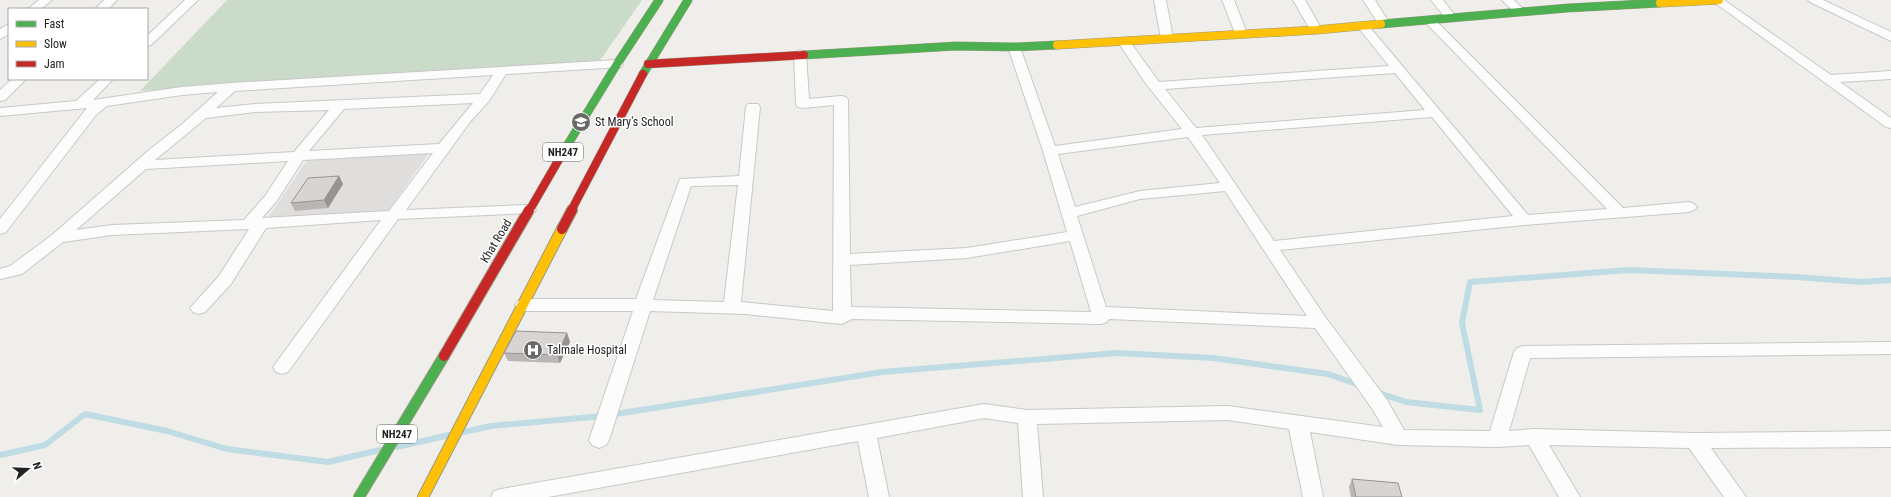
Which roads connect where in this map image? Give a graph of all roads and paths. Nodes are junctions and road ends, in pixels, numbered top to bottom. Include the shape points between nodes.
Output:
1 (46, 0) edge
2 (111, 0) edge
3 (192, 0) edge
4 (659, 0) edge
5 (688, 0) edge
6 (1160, 0) edge
7 (1228, 0) edge
8 (1299, 0) edge
9 (1368, 0) edge
10 (1437, 0) edge
11 (1508, 0) edge
12 (1718, 0) edge
13 (1814, 0) edge
14 (1645, 2) edge
15 (35, 8) edge
16 (102, 8) edge
17 (1520, 12) junction
18 (1451, 18) junction
19 (1429, 20) junction
20 (1384, 24) junction
21 (1362, 26) junction
22 (8, 29) edge
23 (1316, 30) junction
24 (1241, 33) junction
25 (0, 35) edge
26 (1891, 37) edge
27 (1167, 38) junction
28 (148, 41) edge
29 (1124, 42) junction
30 (1014, 47) junction
31 (800, 54) junction
32 (621, 64) junction
33 (644, 64) junction
34 (1396, 69) junction
35 (502, 70) junction
36 (1891, 75) edge
37 (1828, 79) junction
38 (19, 80) edge
39 (106, 80) edge
40 (1156, 86) junction
41 (232, 87) junction
42 (0, 97) edge
43 (484, 98) junction
44 (103, 104) junction
45 (340, 105) junction
46 (79, 106) junction
47 (753, 107) dead end
48 (1, 113) edge
49 (1435, 113) junction
50 (202, 114) junction
51 (1891, 124) edge
52 (1192, 132) junction
53 (446, 148) junction
54 (1050, 151) junction
55 (299, 156) junction
56 (142, 165) junction
57 (745, 180) junction
58 (1230, 186) junction
59 (1689, 207) dead end
60 (528, 210) junction
61 (1069, 213) junction
62 (1620, 213) junction
63 (394, 215) junction
64 (1524, 220) junction
65 (254, 224) junction
66 (0, 229) edge
67 (1076, 235) junction
68 (58, 238) junction
69 (1269, 246) junction
70 (842, 260) junction
71 (0, 274) edge
72 (643, 304) junction
73 (524, 305) junction
74 (199, 308) dead end
75 (730, 308) junction
76 (1099, 313) junction
77 (842, 318) junction
78 (1320, 322) junction
79 (1891, 348) edge
80 (282, 367) dead end
81 (1028, 417) junction
82 (1298, 423) junction
83 (866, 432) junction
84 (1398, 437) junction
85 (1534, 437) junction
86 (1497, 439) junction
87 (1891, 439) edge
88 (599, 440) dead end
89 (1694, 441) junction
90 (541, 493) edge
91 (359, 497) edge
92 (423, 497) edge
93 (501, 497) edge
94 (879, 497) edge
95 (1033, 497) edge
96 (1313, 497) edge
97 (1570, 497) edge
98 (1736, 497) edge

1 - 15 street
2 - 16 street
3 - 28 street
4 - 32 main road, Khat Road / NH247
5 - 33 main road, NH247
6 - 27 street
7 - 24 street
8 - 23 street
9 - 20 street
10 - 18 street
11 - 17 street
12 - 14 main road
12 - 37 street
13 - 26 street
14 - 17 main road
17 - 18 main road
18 - 19 main road
19 - 20 main road
19 - 62 street
20 - 21 main road
21 - 23 main road
21 - 34 street
22 - 25 street
23 - 24 main road
24 - 27 main road
27 - 29 main road
29 - 30 main road
29 - 40 street
30 - 31 main road via 956,46
30 - 54 street
31 - 33 main road
31 - 70 street via 803,104 841,100
32 - 35 street
32 - 60 main road, Khat Road / NH247
33 - 73 main road, NH247
34 - 40 street
34 - 49 street
35 - 41 street
35 - 43 street
36 - 37 street
37 - 51 street
38 - 42 street
39 - 46 street
40 - 52 street
41 - 44 street via 182,91
41 - 50 street
43 - 45 street
43 - 53 street via 465,119
44 - 46 street
44 - 66 street via 90,112
45 - 50 street via 255,108
45 - 55 street
46 - 48 street
47 - 57 street
49 - 52 street
49 - 64 street
50 - 56 street
52 - 54 street
52 - 58 street
53 - 55 street
53 - 63 street
54 - 61 street
55 - 56 street
55 - 65 street
56 - 68 street
57 - 72 street via 685,182
57 - 75 street via 733,300
58 - 61 street via 1140,195
58 - 69 street
59 - 62 street
60 - 63 street
60 - 91 main road, Khat Road / NH247
61 - 67 street
62 - 64 street
63 - 65 street
63 - 80 street
64 - 69 street
65 - 68 street via 112,230
65 - 74 street via 225,280
67 - 70 street via 967,253
67 - 76 street
68 - 71 street via 16,270
69 - 78 street
70 - 77 street
72 - 73 street
72 - 75 street
72 - 88 street
73 - 92 main road, NH247
75 - 77 street
76 - 77 street via 1101,318 848,313
76 - 78 street
78 - 84 street via 1380,405
79 - 86 street via 1523,352
81 - 82 street via 1228,413
81 - 83 street via 984,411
81 - 95 street
82 - 84 street
82 - 96 street
83 - 90 street
83 - 94 street
84 - 86 street
85 - 86 street
85 - 89 street
85 - 97 street
87 - 89 street
89 - 98 street
90 - 93 street

